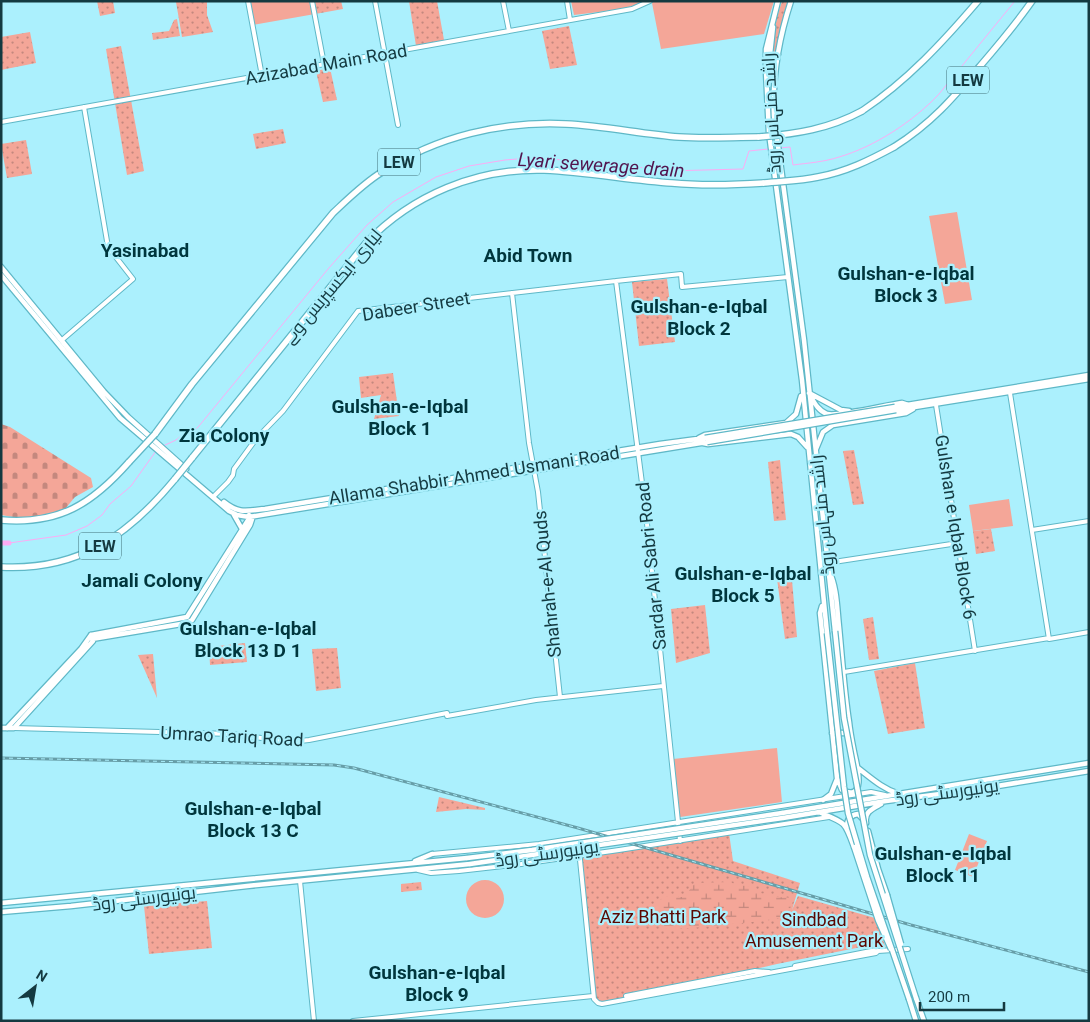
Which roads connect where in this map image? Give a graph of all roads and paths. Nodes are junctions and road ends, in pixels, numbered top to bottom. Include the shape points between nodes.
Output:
1 (248, 1) edge
2 (312, 1) edge
3 (375, 1) edge
4 (503, 1) edge
5 (567, 1) edge
6 (650, 1) edge
7 (778, 1) edge
8 (791, 1) edge
9 (978, 1) edge
10 (1032, 1) edge
11 (773, 18) junction
12 (570, 20) junction
13 (509, 32) junction
14 (778, 53) junction
15 (385, 54) junction
16 (324, 64) junction
17 (262, 76) junction
18 (84, 107) junction
19 (1, 122) edge
20 (398, 125) dead end
21 (1, 267) edge
22 (1, 275) edge
23 (788, 277) junction
24 (616, 281) junction
25 (512, 293) junction
26 (793, 318) junction
27 (800, 318) junction
28 (796, 339) junction
29 (62, 340) junction
30 (804, 340) junction
31 (1089, 375) edge
32 (1089, 379) edge
33 (802, 388) junction
34 (810, 393) junction
35 (1010, 393) junction
36 (936, 404) junction
37 (909, 405) junction
38 (916, 407) junction
39 (895, 409) junction
40 (851, 412) junction
41 (698, 438) junction
42 (705, 441) junction
43 (154, 443) junction
44 (808, 448) junction
45 (637, 451) junction
46 (815, 452) junction
47 (533, 465) junction
48 (186, 471) junction
49 (534, 471) junction
50 (215, 494) junction
51 (255, 510) junction
52 (244, 512) junction
53 (234, 514) junction
54 (250, 516) junction
55 (1, 520) edge
56 (1089, 521) edge
57 (242, 529) junction
58 (1032, 530) junction
59 (958, 543) junction
60 (827, 565) junction
61 (1, 567) edge
62 (823, 600) junction
63 (1089, 632) edge
64 (92, 637) junction
65 (1049, 638) junction
66 (82, 650) junction
67 (975, 650) junction
68 (844, 672) junction
69 (663, 686) junction
70 (560, 697) junction
71 (1, 728) edge
72 (7, 728) junction
73 (14, 728) junction
74 (851, 732) junction
75 (832, 733) junction
76 (1089, 764) edge
77 (858, 768) junction
78 (1089, 771) edge
79 (837, 778) junction
80 (901, 795) junction
81 (891, 796) junction
82 (823, 800) junction
83 (886, 801) junction
84 (842, 809) junction
85 (821, 813) junction
86 (783, 816) junction
87 (831, 817) junction
88 (865, 821) junction
89 (678, 823) junction
90 (846, 827) junction
91 (577, 838) junction
92 (680, 841) junction
93 (432, 854) joint
94 (580, 856) junction
95 (409, 863) junction
96 (411, 869) junction
97 (300, 881) junction
98 (20, 901) junction
99 (12, 902) junction
100 (1, 903) edge
101 (20, 910) junction
102 (13, 911) junction
103 (1, 912) edge
104 (908, 949) dead end
105 (895, 957) junction
106 (904, 961) junction
107 (594, 996) junction
108 (314, 1021) edge
109 (353, 1021) edge
110 (916, 1021) edge
111 (924, 1021) edge

1 - 17 street
2 - 16 street
3 - 15 street
4 - 13 street
5 - 12 street
6 - 12 street, Azizabad Main Road via 632,9
7 - 11 main road, راشد منہاس روڈ
8 - 14 main road, راشد منہاس روڈ
9 - 55 highway, LEW, bridge via 931,54 887,93 850,118 822,128 759,137 681,137 568,124 529,123 490,128 413,154 360,188 333,213 111,483 80,506 60,514 37,520
10 - 61 highway, لیاری ایکسپریس وے / LEW, bridge via 936,116 894,147 854,168 819,177 725,185 673,184 526,170 472,178 431,195 392,219 366,243 198,452 139,518 105,543 74,558 34,567
11 - 14 main road via 770,54 773,57
11 - 23 main road, راشد منہاس روڈ, bridge via 766,56 769,133
12 - 13 street, Azizabad Main Road
13 - 15 street, Azizabad Main Road
14 - 27 main road, راشد منہاس روڈ, bridge via 773,96 776,133
15 - 16 street, Azizabad Main Road
15 - 20 street
16 - 17 street, Azizabad Main Road
17 - 18 street, Azizabad Main Road
18 - 19 street, Azizabad Main Road
18 - 29 street via 108,247 133,280
21 - 29 main road
22 - 43 main road via 120,418
23 - 24 street, Dabeer Street via 682,287 681,274
23 - 26 main road, راشد منہاس روڈ
24 - 25 street, Dabeer Street
24 - 45 street, Sardar Ali Sabri Road
25 - 47 street, Shahrah-e-Al Quds
25 - 50 street, Dabeer Street via 358,312 283,411 256,439 228,482
26 - 27 main road via 798,322
26 - 28 main road, راشد منہاس روڈ
27 - 30 main road, راشد منہاس روڈ
28 - 30 main road via 800,333
28 - 33 main road, راشد منہاس روڈ
29 - 43 main road via 104,392
30 - 34 main road, راشد منہاس روڈ
31 - 37 main road
32 - 35 main road
33 - 41 main road via 796,414 786,422
33 - 44 main road, راشد منہاس روڈ
34 - 40 main road
34 - 40 main road via 816,406 826,414
34 - 46 main road, راشد منہاس روڈ
35 - 36 main road
35 - 58 street
36 - 38 main road
36 - 59 street, Gulshan e Iqbal Block 6
37 - 39 main road
37 - 40 main road via 902,403
38 - 39 main road
38 - 46 main road via 906,413 833,425 820,436
39 - 42 main road, bridge
41 - 42 main road, Allama Shabbir Ahmed Usmani Road
41 - 45 main road, Allama Shabbir Ahmed Usmani Road
42 - 44 main road via 708,444 790,434 798,437
42 - 45 main road, Allama Shabbir Ahmed Usmani Road
43 - 48 main road
44 - 62 main road, راشد منہاس روڈ
45 - 47 main road, Allama Shabbir Ahmed Usmani Road
45 - 49 main road, Allama Shabbir Ahmed Usmani Road
45 - 69 street, Sardar Ali Sabri Road
46 - 60 main road, راشد منہاس روڈ
47 - 49 street, Shahrah-e-Al Quds
47 - 51 main road, Allama Shabbir Ahmed Usmani Road
48 - 50 main road
48 - 53 main road
49 - 54 main road, Allama Shabbir Ahmed Usmani Road
49 - 70 street, Shahrah-e-Al Quds
50 - 52 main road via 233,509
51 - 52 main road, Allama Shabbir Ahmed Usmani Road
51 - 54 main road
52 - 54 main road
53 - 54 main road, Allama Shabbir Ahmed Usmani Road
53 - 57 main road
54 - 57 main road
54 - 64 main road via 250,525 192,620
56 - 58 street
57 - 64 main road via 187,617
58 - 65 street
59 - 60 street
59 - 67 street, Gulshan e Iqbal Block 6
60 - 68 main road via 833,579
60 - 106 main road, راشد منہاس روڈ, bridge via 844,718 870,855
62 - 75 main road via 820,614
62 - 105 main road, راشد منہاس روڈ, bridge via 848,813
63 - 65 street
64 - 66 main road
65 - 67 street
66 - 72 main road
66 - 73 main road
67 - 68 street
68 - 74 main road
69 - 70 street, Umrao Tariq Road
69 - 89 street, Sardar Ali Sabri Road
70 - 73 street, Umrao Tariq Road via 291,742 232,734
71 - 72 main road
72 - 73 main road
74 - 75 main road
74 - 77 main road
75 - 79 main road
76 - 80 main road, یونیورسٹی روڈ
77 - 79 main road via 856,790 842,790
77 - 80 main road via 890,792
78 - 83 main road, یونیورسٹی روڈ
79 - 82 main road via 831,794
80 - 81 main road, یونیورسٹی روڈ
81 - 82 street via 871,792
81 - 86 main road, یونیورسٹی روڈ
82 - 89 street
83 - 84 main road, یونیورسٹی روڈ
83 - 88 main road via 869,811
84 - 85 main road, یونیورسٹی روڈ
84 - 87 main road
85 - 86 main road, یونیورسٹی روڈ
85 - 87 main road
86 - 95 main road, یونیورسٹی روڈ, bridge
86 - 96 main road, یونیورسٹی روڈ, bridge via 470,864
87 - 90 main road
87 - 92 street
88 - 90 main road via 858,814 852,815
88 - 106 main road, bridge via 894,913
89 - 91 street
89 - 92 street, Sardar Ali Sabri Road
90 - 105 main road, bridge via 878,920
91 - 93 street
91 - 94 street
92 - 94 street
93 - 95 main road
94 - 96 street via 459,871
94 - 107 street
95 - 98 main road, یونیورسٹی روڈ
96 - 97 main road, یونیورسٹی روڈ
97 - 101 main road, یونیورسٹی روڈ
97 - 108 street
98 - 99 main road, یونیورسٹی روڈ
98 - 101 main road
99 - 100 main road, یونیورسٹی روڈ
99 - 102 main road
101 - 102 main road, یونیورسٹی روڈ
102 - 103 main road, یونیورسٹی روڈ
104 - 107 street via 878,951 812,966 600,1003
105 - 110 main road, راشد منہاس روڈ, bridge
106 - 111 main road, راشد منہاس روڈ, bridge
107 - 109 street

